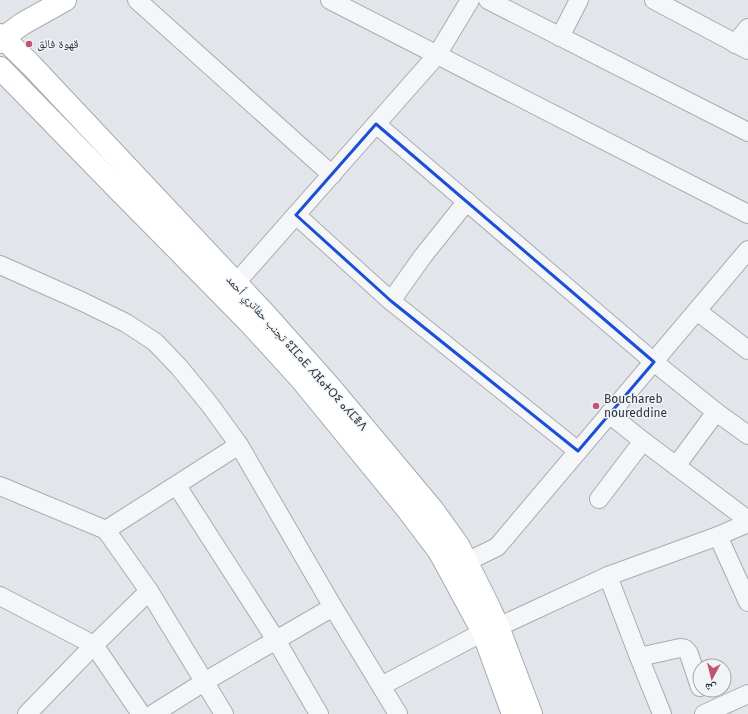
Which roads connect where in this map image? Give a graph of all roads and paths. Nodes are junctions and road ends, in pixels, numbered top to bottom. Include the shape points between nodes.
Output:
1 (65, 0) edge
2 (137, 0) edge
3 (330, 0) edge
4 (470, 0) edge
5 (488, 0) edge
6 (579, 0) edge
7 (654, 0) edge
8 (748, 28) edge
9 (560, 37) junction
10 (1, 39) edge
11 (742, 47) edge
12 (437, 55) junction
13 (0, 68) edge
14 (376, 124) junction
15 (748, 132) edge
16 (332, 175) junction
17 (467, 201) junction
18 (748, 214) edge
19 (296, 215) junction
20 (748, 250) edge
21 (0, 265) edge
22 (236, 284) junction
23 (391, 301) junction
24 (697, 311) junction
25 (748, 350) edge
26 (654, 362) junction
27 (716, 412) junction
28 (610, 414) junction
29 (748, 435) edge
30 (643, 441) junction
31 (240, 445) junction
32 (578, 451) junction
33 (676, 466) junction
34 (177, 486) junction
35 (2, 492) edge
36 (599, 499) dead end
37 (748, 520) edge
38 (748, 523) edge
39 (106, 530) junction
40 (718, 536) junction
41 (466, 562) junction
42 (608, 576) junction
43 (149, 591) junction
44 (0, 596) edge
45 (748, 602) edge
46 (333, 607) junction
47 (490, 629) junction
48 (276, 640) junction
49 (94, 645) junction
50 (639, 657) junction
51 (692, 663) edge
52 (204, 682) junction
53 (381, 686) junction
54 (748, 694) edge
55 (703, 698) edge
56 (706, 713) edge
57 (28, 714) edge
58 (141, 714) edge
59 (153, 714) edge
60 (224, 714) edge
61 (320, 714) edge
62 (398, 714) edge
63 (513, 714) edge
64 (531, 714) edge
65 (662, 714) edge

1 - 10 main road
2 - 16 street
3 - 12 street
4 - 12 street
5 - 9 street
6 - 9 street
7 - 11 street
8 - 11 street
9 - 15 street
10 - 22 main road, تجنب حفاتري أحمد ⵓⵊⵎⴰⴹ ⵃⴼⴰⵜⵔⵉ ⴰⵃⵎⴻⴷ via 31,65
12 - 14 street
12 - 18 street
13 - 47 main road, تجنب حفاتري أحمد ⵓⵊⵎⴰⴹ ⵃⴼⴰⵜⵔⵉ ⴰⵃⵎⴻⴷ via 302,379 439,551
14 - 16 street
14 - 17 street
16 - 19 street
17 - 23 street
17 - 26 street
19 - 22 street
19 - 23 street
20 - 24 street
21 - 31 street via 81,300 126,323 155,342 179,367
22 - 41 main road, تجنب حفاتري أحمد ⵓⵊⵎⴰⴹ ⵃⴼⴰⵜⵔⵉ ⴰⵃⵎⴻⴷ via 330,387 432,509 458,545
23 - 32 street
24 - 25 street
24 - 26 street
26 - 27 street
26 - 28 street
27 - 29 street
27 - 33 street
28 - 30 street
28 - 32 street
30 - 33 street
30 - 36 street
31 - 34 street
31 - 46 street
32 - 41 street via 498,547
33 - 37 street
34 - 39 street
34 - 48 street
35 - 39 street
38 - 40 street
39 - 43 street
40 - 42 street
40 - 45 street
41 - 47 main road, تجنب حفاتري أحمد ⵓⵊⵎⴰⴹ ⵃⴼⴰⵜⵔⵉ ⴰⵃⵎⴻⴷ
42 - 47 street
42 - 50 street
43 - 49 street
43 - 52 street
44 - 49 street
46 - 48 street
46 - 53 street
47 - 53 street
47 - 63 main road, تجنب حفاتري أحمد ⵓⵊⵎⴰⴹ ⵃⴼⴰⵜⵔⵉ ⴰⵃⵎⴻⴷ
47 - 64 main road, تجنب حفاتري أحمد ⵓⵊⵎⴰⴹ ⵃⴼⴰⵜⵔⵉ ⴰⵃⵎⴻⴷ
48 - 52 street
48 - 61 street
49 - 57 street
49 - 58 street
50 - 51 street via 684,648
50 - 65 street
52 - 59 street
52 - 60 street
53 - 62 street
54 - 56 street
55 - 56 street

